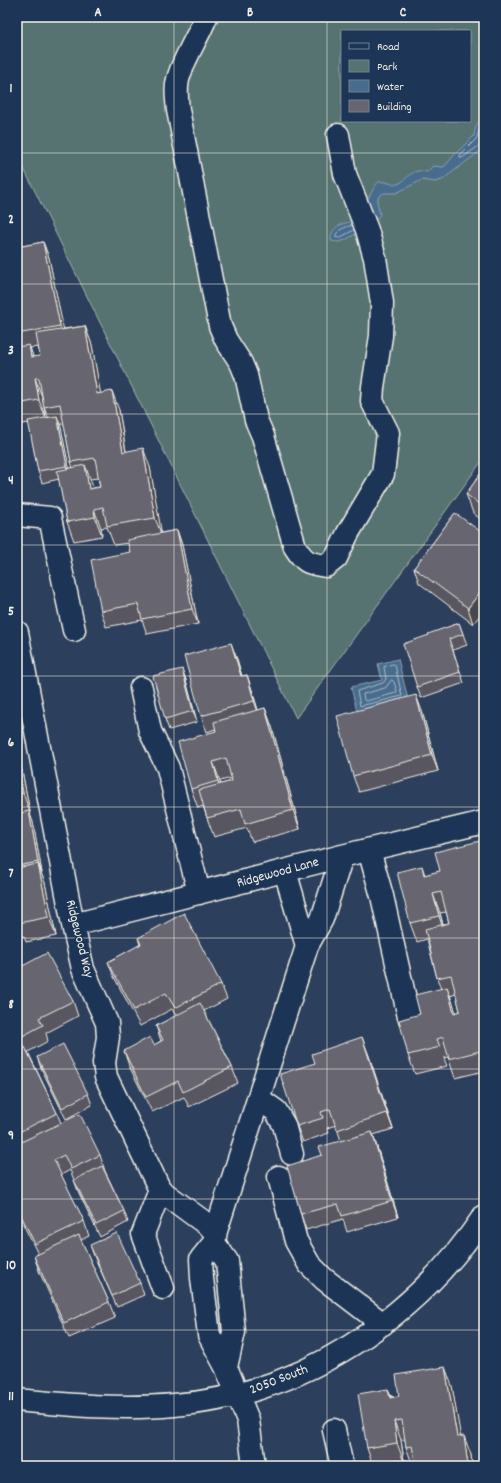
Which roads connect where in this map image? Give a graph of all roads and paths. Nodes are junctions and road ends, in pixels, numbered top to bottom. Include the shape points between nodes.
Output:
1 (206, 17) edge
2 (338, 134) dead end
3 (17, 515) edge
4 (74, 630) dead end
5 (17, 632) edge
6 (141, 688) dead end
7 (484, 822) edge
8 (369, 850) junction
9 (342, 856) junction
10 (285, 871) junction
11 (199, 893) junction
12 (73, 925) junction
13 (307, 946) junction
14 (409, 1017) edge
15 (259, 1099) junction
16 (292, 1154) dead end
17 (279, 1177) dead end
18 (160, 1190) junction
19 (484, 1216) edge
20 (215, 1237) junction
21 (163, 1288) dead end
22 (383, 1324) junction
23 (238, 1395) junction
24 (17, 1400) edge
25 (334, 1430) dead end
26 (254, 1466) edge
27 (342, 1466) edge

1 - 2 street via 179,76 177,88 178,110 220,326 246,375 256,420 295,547 303,560 326,566 336,558 382,474 388,433 372,401 382,303 375,258 345,174
3 - 4 street via 50,518
5 - 12 street, Ridgewood Way
6 - 11 street via 150,731 168,768
7 - 8 street, Ridgewood Lane
8 - 9 street, Ridgewood Lane
8 - 14 street
9 - 10 street, Ridgewood Lane
9 - 13 street via 322,919
10 - 11 street, Ridgewood Lane
10 - 13 street
11 - 12 street, Ridgewood Lane
12 - 18 street, Ridgewood Way via 83,969 107,1023 108,1037 104,1063 106,1077
13 - 15 street
15 - 16 street via 276,1111 284,1125
15 - 20 street
17 - 22 street via 296,1242 308,1264
18 - 20 street, Ridgewood Way
18 - 21 street via 143,1234
19 - 22 street, 2050 South via 446,1265
20 - 23 street via 201,1259 210,1334
22 - 23 street, 2050 South via 346,1350 307,1370
23 - 24 street, 2050 South via 176,1405 110,1408
23 - 26 street via 248,1420
25 - 27 street

